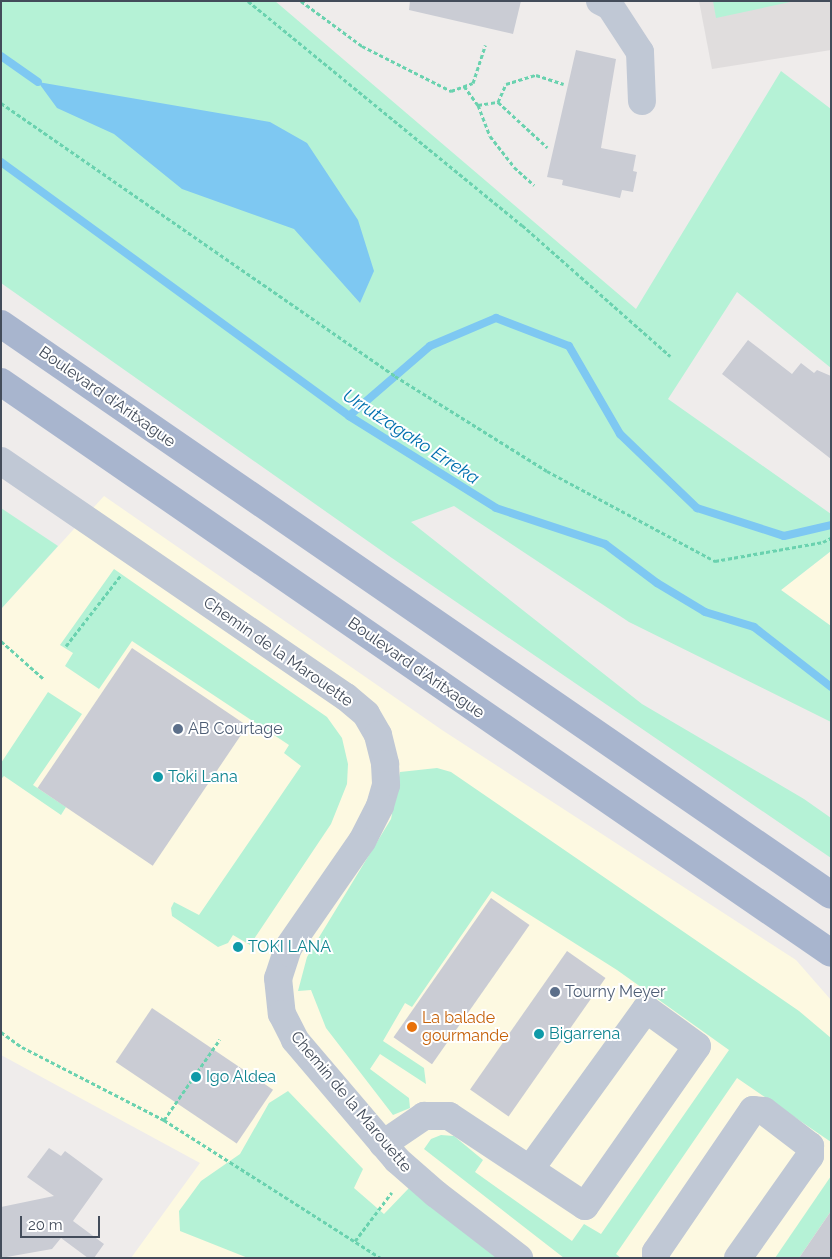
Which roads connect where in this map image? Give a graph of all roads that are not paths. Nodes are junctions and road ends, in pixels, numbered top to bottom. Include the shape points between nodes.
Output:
1 (600, 1) edge
2 (642, 101) dead end
3 (1, 324) edge
4 (1, 382) edge
5 (1, 461) edge
6 (831, 895) edge
7 (831, 953) edge
8 (383, 1144) junction
9 (531, 1168) junction
10 (519, 1258) edge
11 (656, 1258) edge
12 (738, 1258) edge

1 - 2 street via 610,6 640,52
3 - 6 main road, Boulevard d'Aritxague
4 - 7 main road, Boulevard d'Aritxague
5 - 8 street, Chemin de la Marouette via 346,697 366,714 378,736 385,764 386,785 374,822 288,948 278,978 282,1014 295,1040
8 - 9 street via 424,1116 449,1116
8 - 10 street, Chemin de la Marouette via 411,1174
9 - 9 street via 586,1206 698,1046 646,1010
11 - 12 street via 656,1252 753,1110 764,1110 810,1146 810,1156

